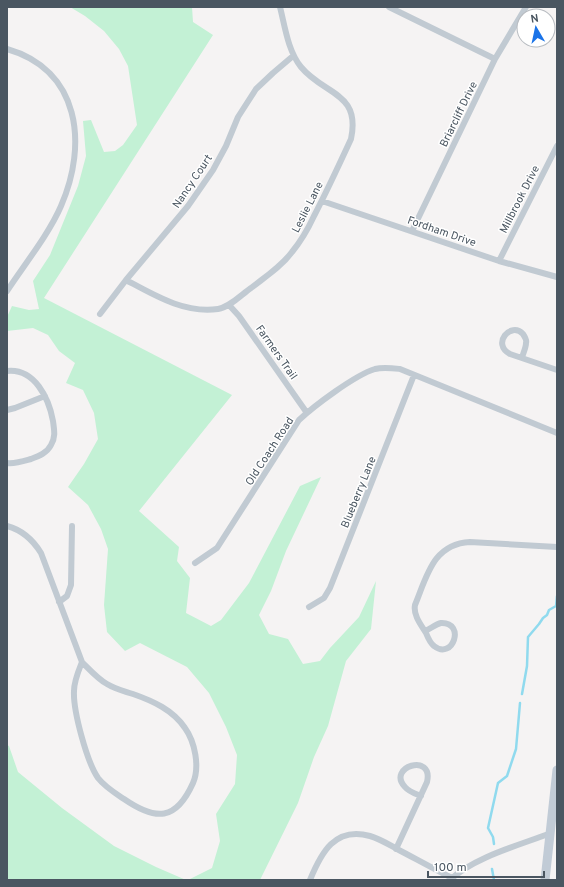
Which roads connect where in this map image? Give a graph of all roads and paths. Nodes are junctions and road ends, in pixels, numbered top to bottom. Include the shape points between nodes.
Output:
1 (280, 7) edge
2 (389, 7) edge
3 (526, 7) edge
4 (7, 49) edge
5 (294, 56) junction
6 (495, 58) junction
7 (557, 146) edge
8 (322, 201) junction
9 (412, 231) junction
10 (499, 260) junction
11 (557, 277) edge
12 (126, 280) junction
13 (7, 291) edge
14 (229, 305) junction
15 (100, 314) dead end
16 (522, 358) junction
17 (557, 370) edge
18 (7, 371) edge
19 (414, 375) junction
20 (45, 396) junction
21 (7, 410) edge
22 (307, 413) junction
23 (557, 433) edge
24 (7, 463) edge
25 (7, 526) edge
26 (72, 526) dead end
27 (557, 547) edge
28 (195, 563) dead end
29 (59, 602) junction
30 (309, 607) dead end
31 (425, 631) junction
32 (82, 662) junction
33 (557, 770) edge
34 (421, 796) junction
35 (551, 833) junction
36 (396, 849) junction
37 (451, 879) edge
38 (310, 880) edge
39 (545, 880) edge

1 - 5 street, Leslie Lane
2 - 6 street
3 - 6 street, Briarcliff Drive
4 - 13 street via 29,57 58,82 70,104 75,122 73,165 61,206
5 - 8 street, Leslie Lane via 306,72 344,100 352,117 351,139
5 - 12 street, Nancy Court via 256,89 238,117 213,170 188,206
6 - 9 street, Briarcliff Drive
7 - 10 street, Millbrook Drive
8 - 9 street, Fordham Drive
8 - 14 street, Leslie Lane via 301,241 291,254
9 - 10 street, Fordham Drive
10 - 11 street, Fordham Drive
12 - 14 street, Leslie Lane via 170,302 189,307 207,310
12 - 15 street, Nancy Court
14 - 22 street, Farmers Trail via 240,316
16 - 16 street via 525,337 516,330 508,332 502,340 503,347 508,353
16 - 17 street
18 - 20 street via 28,376 40,387
19 - 22 street, Old Coach Road via 400,369 374,370 352,381
19 - 23 street, Old Coach Road
19 - 30 street, Blueberry Lane via 330,588 324,598
20 - 21 street
20 - 24 street via 54,430 51,446 37,457 18,463
22 - 28 street, Old Coach Road via 217,548
25 - 29 street via 22,532 36,546 45,562
26 - 29 street via 71,585 67,596
27 - 31 street via 470,542 458,543 447,548 432,565 415,605 416,616
29 - 32 street
31 - 31 street via 437,624 446,624 454,631 455,640 447,648 439,649
32 - 32 street via 75,682 74,701 85,745 98,778 111,790 142,810 159,814 175,809 188,793 196,772 193,745 185,728 179,719 165,708 108,685
33 - 35 main road
34 - 34 street via 428,774 421,766 410,765 402,772 402,783 407,789
34 - 36 street
35 - 37 street via 485,859 464,869
35 - 39 main road
36 - 37 street
36 - 38 street via 378,839 350,834 340,838 324,852

